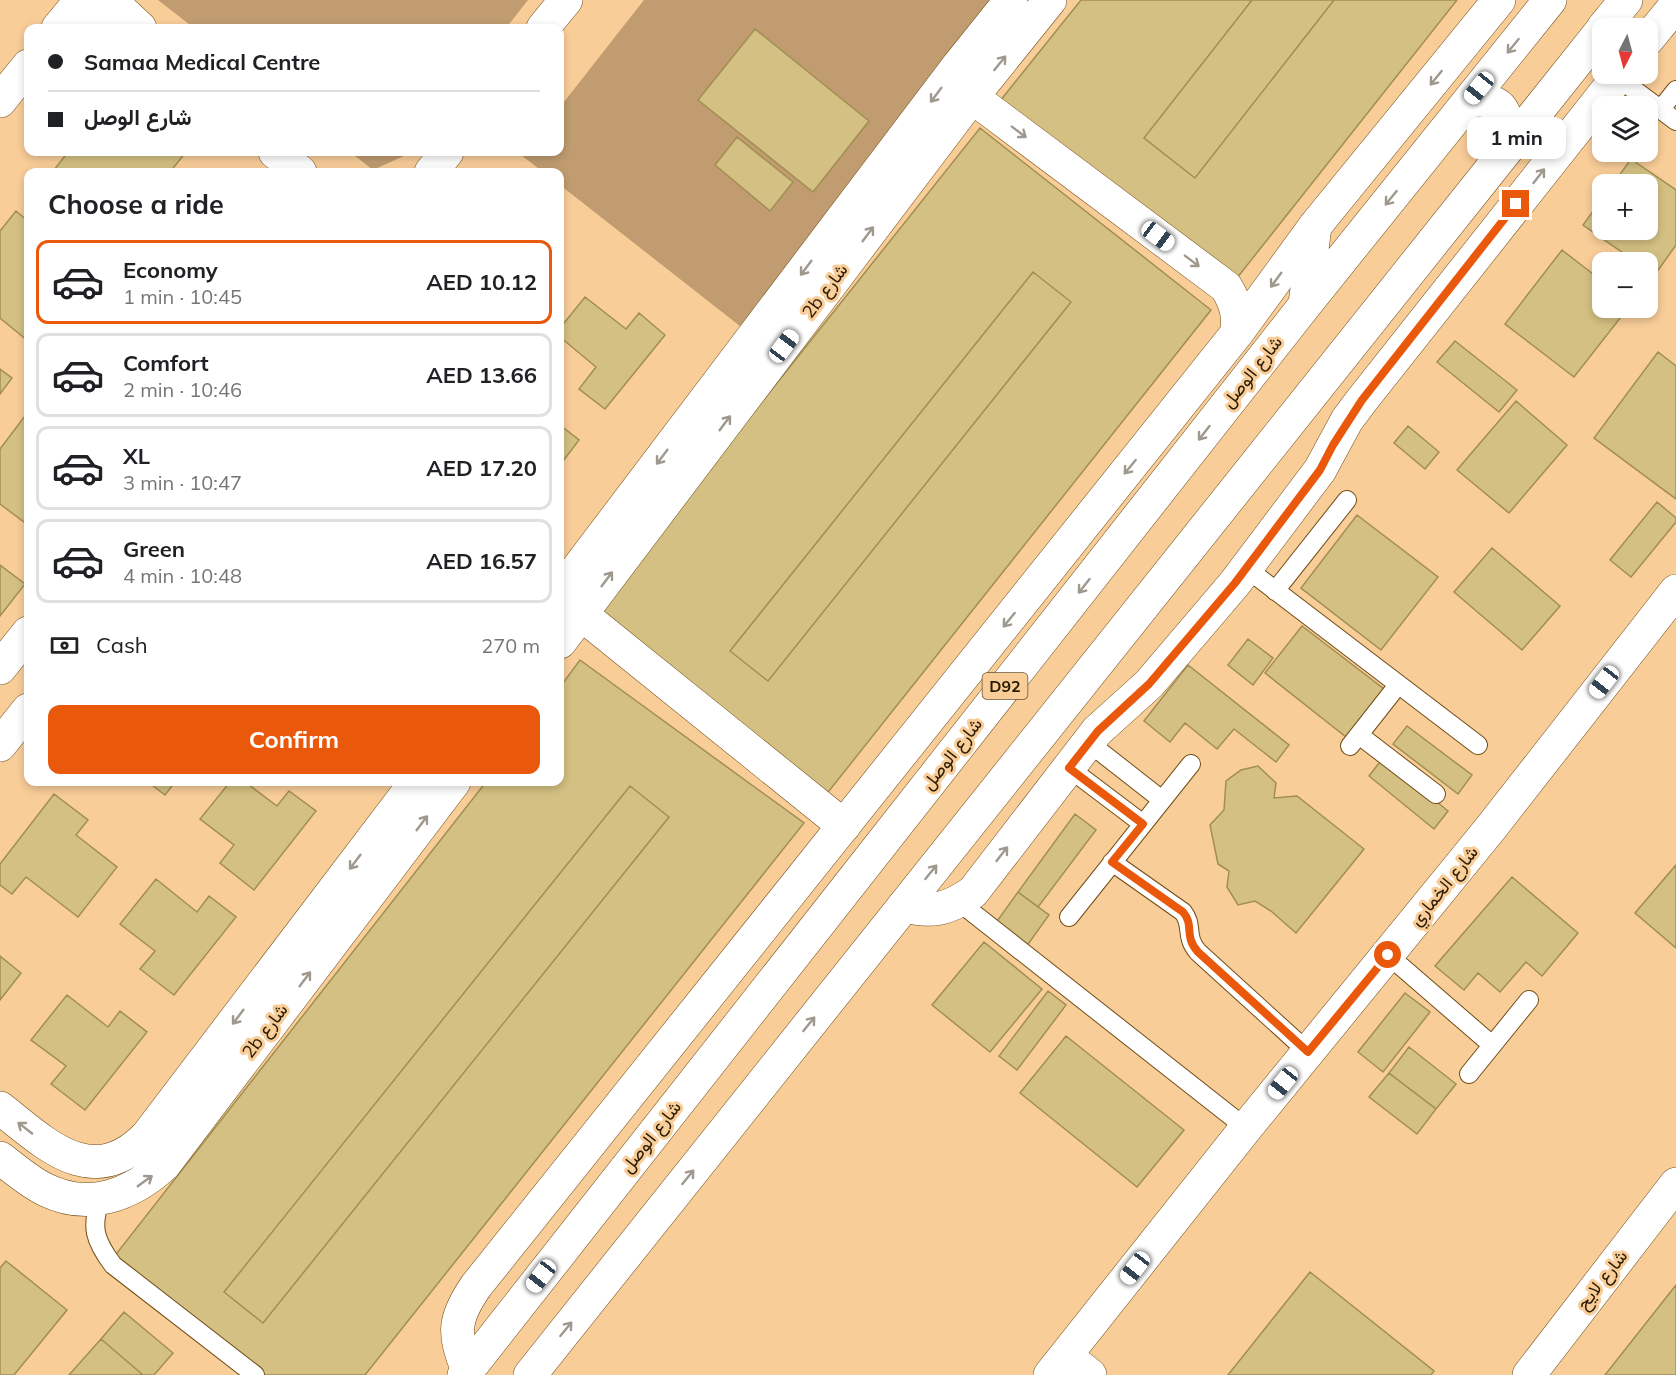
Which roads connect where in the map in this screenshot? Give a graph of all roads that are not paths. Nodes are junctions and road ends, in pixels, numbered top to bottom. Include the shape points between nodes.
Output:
1 (110, 0) edge
2 (566, 0) edge
3 (1011, 0) edge
4 (1050, 0) edge
5 (1499, 0) edge
6 (1550, 0) edge
7 (1676, 5) edge
8 (71, 13) edge
9 (1614, 13) edge
10 (93, 24) edge
11 (136, 24) edge
12 (546, 24) edge
13 (1658, 27) edge
14 (24, 71) edge
15 (1612, 84) edge
16 (1630, 84) edge
17 (1676, 90) edge
18 (972, 97) junction
19 (0, 101) edge
20 (1469, 101) junction
21 (1660, 110) junction
22 (1676, 122) edge
23 (280, 156) edge
24 (444, 156) edge
25 (1497, 162) junction
26 (295, 168) edge
27 (434, 168) edge
28 (1315, 226) junction
29 (1305, 305) junction
30 (1237, 333) junction
31 (1347, 500) dead end
32 (1246, 568) junction
33 (1275, 591) junction
34 (1676, 591) edge
35 (567, 601) edge
36 (564, 619) edge
37 (24, 638) edge
38 (0, 668) edge
39 (1398, 685) junction
40 (24, 715) edge
41 (0, 745) edge
42 (1478, 745) dead end
43 (1079, 755) junction
44 (1191, 764) dead end
45 (413, 786) edge
46 (451, 786) edge
47 (1436, 794) dead end
48 (1162, 800) junction
49 (1143, 824) junction
50 (844, 826) junction
51 (1112, 862) junction
52 (959, 902) junction
53 (903, 906) junction
54 (1069, 917) dead end
55 (1388, 955) junction
56 (1529, 1000) dead end
57 (1492, 1045) junction
58 (1308, 1052) junction
59 (1469, 1074) dead end
60 (0, 1108) edge
61 (1246, 1128) junction
62 (0, 1158) edge
63 (1676, 1184) edge
64 (101, 1198) junction
65 (1069, 1369) edge
66 (466, 1372) edge
67 (255, 1375) edge
68 (530, 1375) edge
69 (1528, 1375) edge

1 - 11 street
2 - 12 street
3 -> 35 street, 2b شارع via 951,76
18 -> 4 street, 2b شارع
5 -> 28 street, شارع الوصل
6 -> 20 street, شارع الوصل / D92
7 - 13 street
8 - 10 street
9 - 25 street
14 - 19 street
32 -> 15 street via 1320,470 1362,400
16 - 21 lane
17 - 21 lane
18 -> 30 street via 1226,287 1235,302
35 -> 18 street, 2b شارع
20 - 25 street via 1488,101 1504,113 1507,124
20 -> 29 street, شارع الوصل / D92
21 - 22 lane
23 - 26 street
24 - 27 street
53 -> 25 street
28 - 29 street
28 -> 30 street, شارع الوصل
29 -> 66 street, شارع الوصل / D92
30 -> 50 street, شارع الوصل
31 - 33 lane
32 - 33 lane
32 - 43 street via 1149,684 1117,712
33 - 39 lane
34 - 55 street, شارع الخماري
35 - 36 street, 2b شارع
35 - 50 street
37 - 38 street
39 - 42 lane
39 - 47 lane via 1355,740
40 - 41 street
43 - 48 lane
43 - 49 lane
52 -> 43 street via 973,891
44 - 48 lane
45 -> 60 street, 2b شارع via 136,1147 123,1155 94,1162 79,1161 51,1148
64 -> 46 street, 2b شارع via 135,1187 164,1165
48 - 49 lane
49 - 51 lane
50 - 66 street, شارع الوصل via 463,1305 457,1327
51 - 54 lane
51 - 58 lane via 1183,912 1191,945
52 - 53 street via 928,909
52 - 61 lane
68 -> 53 street
55 - 57 lane
55 - 58 street, شارع الخماري
56 - 57 lane
57 - 59 lane
58 - 61 street, شارع الخماري
61 - 65 street, شارع الخماري
62 - 64 street, 2b شارع via 47,1191 82,1199
63 - 69 street, شارع لايح
64 - 67 lane via 95,1215 95,1233 113,1265

